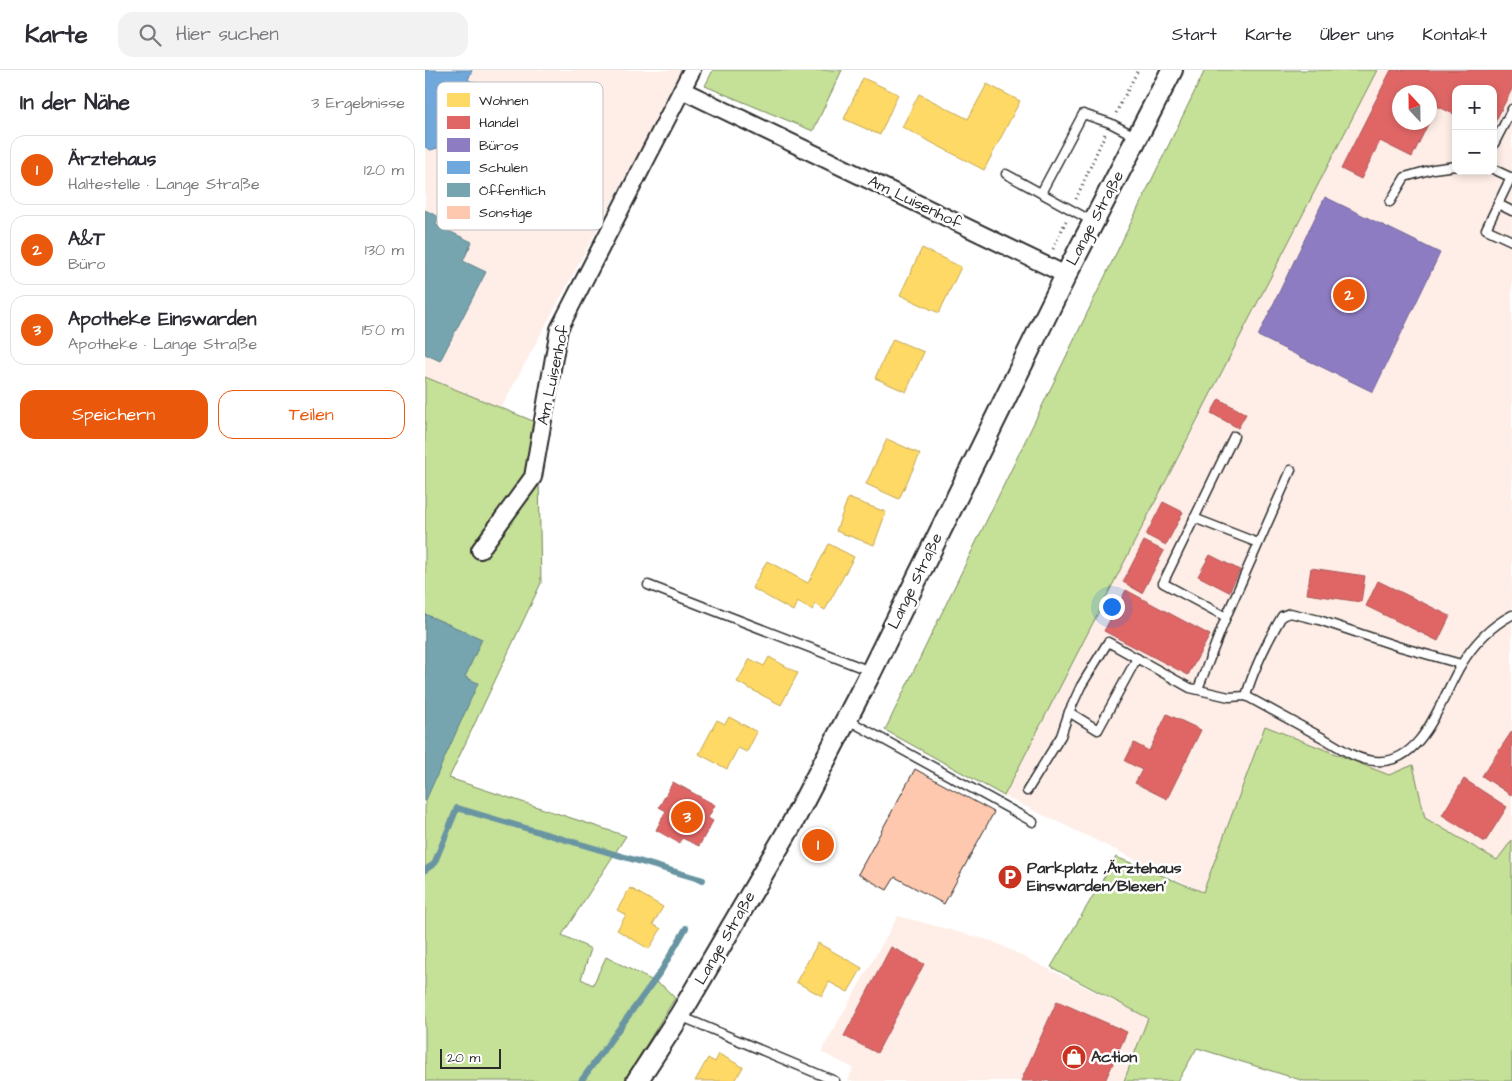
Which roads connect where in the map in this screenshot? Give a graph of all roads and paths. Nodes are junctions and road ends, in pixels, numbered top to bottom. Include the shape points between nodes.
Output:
1 (692, 70) edge
2 (1138, 70) edge
3 (1172, 70) edge
4 (682, 90) junction
5 (1512, 109) edge
6 (1110, 123) junction
7 (1138, 137) junction
8 (1497, 138) edge
9 (1452, 167) edge
10 (1497, 171) edge
11 (1006, 174) dead end
12 (1512, 177) edge
13 (1041, 193) junction
14 (1390, 202) dead end
15 (1498, 204) junction
16 (1071, 210) junction
17 (1512, 211) edge
18 (1094, 222) junction
19 (1512, 241) edge
20 (1045, 265) junction
21 (1066, 275) junction
22 (1234, 436) dead end
23 (1291, 470) dead end
24 (1194, 518) junction
25 (1258, 542) junction
26 (480, 550) dead end
27 (649, 585) dead end
28 (1512, 615) edge
29 (1226, 616) junction
30 (1137, 658) junction
31 (1461, 664) junction
32 (871, 672) junction
33 (1198, 689) junction
34 (1246, 696) junction
35 (1069, 712) junction
36 (846, 719) junction
37 (1027, 791) dead end
38 (1033, 822) dead end
39 (680, 1015) junction
40 (637, 1081) edge
41 (835, 1081) edge

1 - 4 street, Am Luisenhof
2 - 6 path
3 - 7 street, Lange Straße
4 - 20 street, Am Luisenhof
4 - 26 street, Am Luisenhof via 559,329 533,477
5 - 8 lane
6 - 7 lane
6 - 13 lane via 1083,114
6 - 16 path
7 - 18 street, Lange Straße
9 - 14 lane via 1405,177
10 - 12 lane
11 - 13 lane
12 - 15 lane
13 - 16 lane
15 - 17 lane
15 - 19 lane via 1486,229
16 - 18 lane
16 - 20 path
18 - 21 street, Lange Straße
20 - 21 street, Am Luisenhof
21 - 32 street, Lange Straße
22 - 24 lane
23 - 25 lane
24 - 25 lane
24 - 29 lane via 1163,583
25 - 29 lane
27 - 32 lane
28 - 31 lane via 1481,638
29 - 33 lane
30 - 33 lane via 1190,688
30 - 35 lane via 1108,642
30 - 35 lane via 1098,730
31 - 34 lane via 1290,613 1282,616 1263,649
31 - 34 lane via 1423,737 1411,750 1394,760 1375,761 1354,755
32 - 36 street, Lange Straße
33 - 34 lane via 1229,697
35 - 37 lane via 1061,736
36 - 38 lane
36 - 39 street, Lange Straße via 793,822
39 - 40 street, Lange Straße
39 - 41 lane

